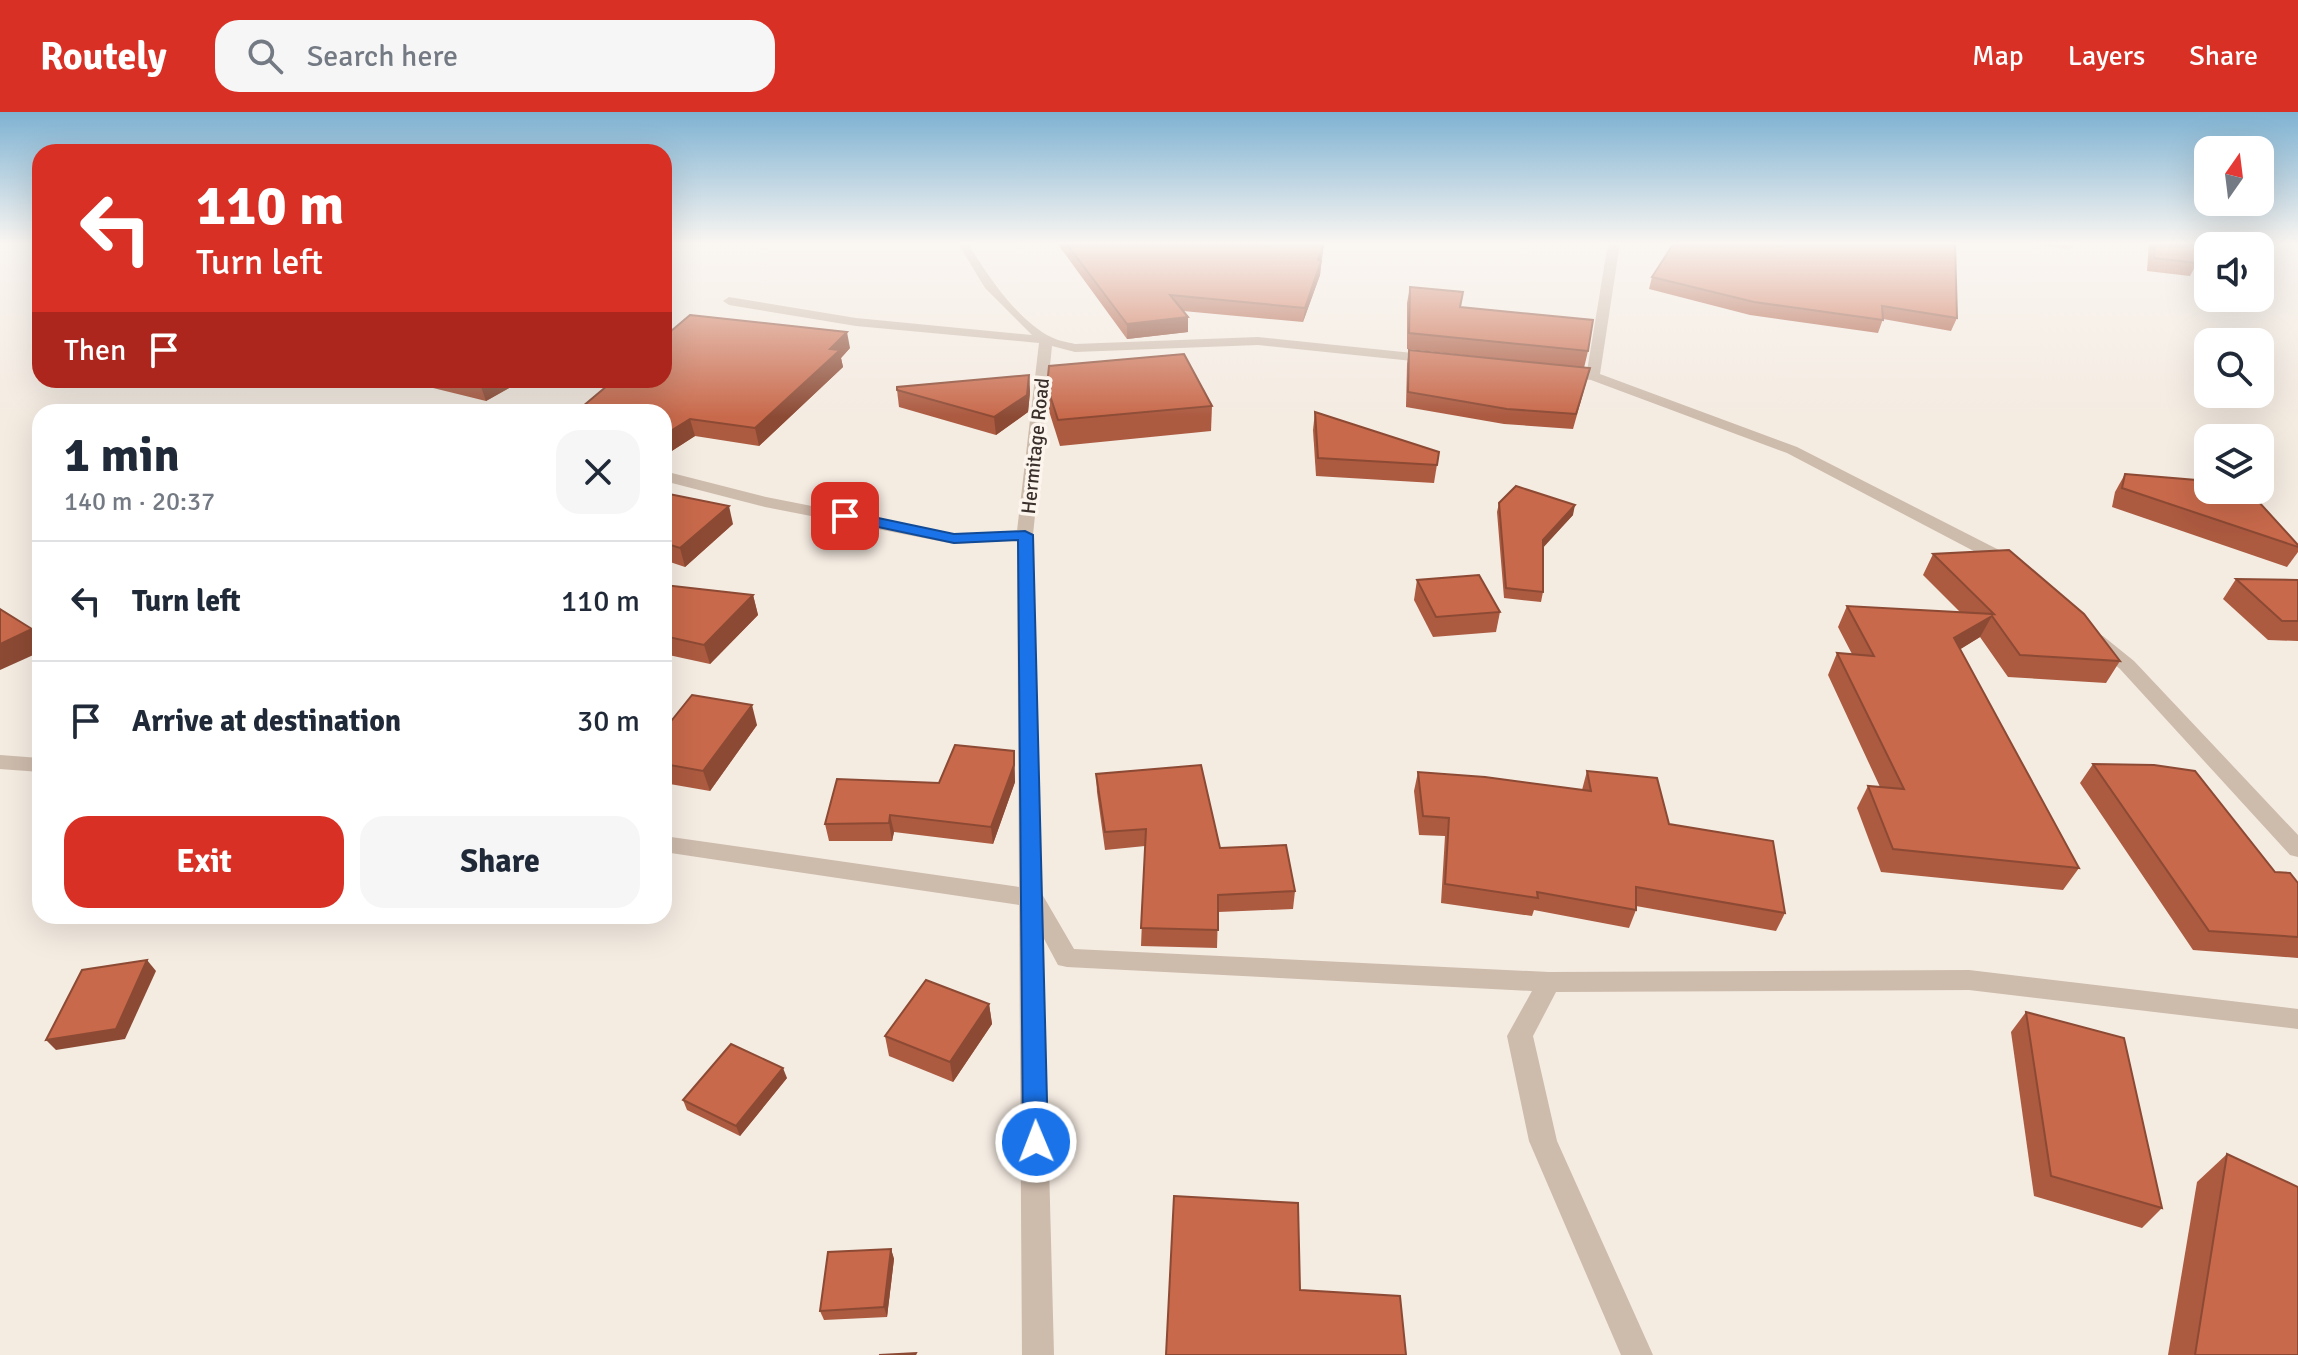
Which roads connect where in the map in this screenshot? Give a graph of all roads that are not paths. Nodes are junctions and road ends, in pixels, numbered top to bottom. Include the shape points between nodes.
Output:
1 (729, 301) dead end
2 (999, 301) edge
3 (1605, 301) edge
4 (1046, 340) junction
5 (1456, 361) edge
6 (1547, 371) edge
7 (1593, 376) junction
8 (672, 478) edge
9 (1025, 535) junction
10 (2018, 574) edge
11 (2078, 625) edge
12 (0, 762) edge
13 (32, 764) edge
14 (672, 845) edge
15 (2298, 849) edge
16 (1033, 898) junction
17 (1549, 982) junction
18 (2298, 1019) edge
19 (1038, 1355) edge
20 (1637, 1355) edge

1 - 4 street via 856,322
2 - 4 street
3 - 7 street
4 - 5 street via 1075,348 1258,341
4 - 9 street, Hermitage Road
6 - 7 street
7 - 10 street via 1792,450 1993,554
8 - 9 street via 954,539
9 - 16 street, Hermitage Road
11 - 15 street via 2127,665
12 - 13 street
14 - 16 street
16 - 17 street via 1067,958
16 - 19 street, Hermitage Road
17 - 18 street via 1969,980
17 - 20 street via 1520,1036 1543,1141

